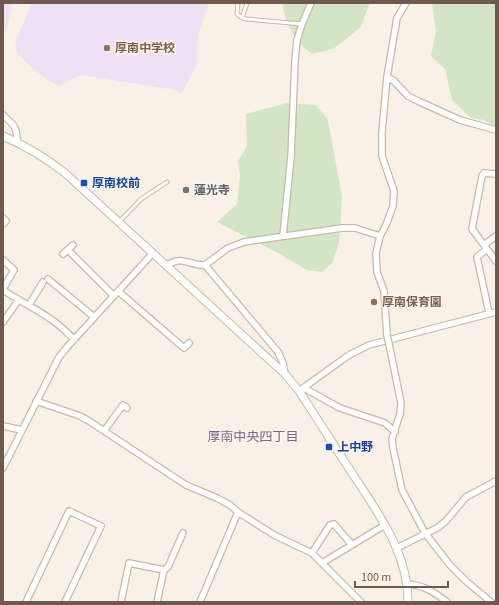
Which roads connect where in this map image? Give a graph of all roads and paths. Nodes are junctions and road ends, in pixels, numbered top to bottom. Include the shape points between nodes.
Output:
1 (238, 3) edge
2 (247, 3) edge
3 (311, 3) edge
4 (406, 3) edge
5 (242, 18) junction
6 (302, 24) junction
7 (387, 77) junction
8 (3, 115) edge
9 (496, 130) edge
10 (3, 136) edge
11 (17, 142) junction
12 (496, 174) edge
13 (167, 182) dead end
14 (3, 218) edge
15 (118, 222) junction
16 (3, 224) edge
17 (283, 236) junction
18 (380, 236) junction
19 (496, 236) edge
20 (73, 245) dead end
21 (486, 247) junction
22 (68, 250) junction
23 (153, 253) junction
24 (63, 254) dead end
25 (3, 260) edge
26 (496, 260) edge
27 (205, 265) junction
28 (166, 266) junction
29 (3, 290) edge
30 (116, 293) junction
31 (18, 301) junction
32 (29, 305) junction
33 (496, 312) edge
34 (489, 313) junction
35 (94, 317) junction
36 (3, 322) edge
37 (74, 339) junction
38 (189, 343) dead end
39 (285, 374) junction
40 (302, 390) junction
41 (36, 401) junction
42 (127, 408) dead end
43 (3, 426) edge
44 (22, 430) junction
45 (104, 431) junction
46 (395, 432) junction
47 (3, 468) edge
48 (496, 481) edge
49 (238, 512) junction
50 (385, 525) junction
51 (183, 533) dead end
52 (425, 533) junction
53 (352, 545) junction
54 (397, 548) junction
55 (312, 553) junction
56 (322, 563) junction
57 (164, 570) junction
58 (407, 584) junction
59 (26, 602) edge
60 (64, 602) edge
61 (121, 602) edge
62 (157, 602) edge
63 (200, 602) edge
64 (361, 602) edge
65 (408, 602) edge
66 (447, 602) edge
67 (491, 602) edge

1 - 5 lane via 237,14
2 - 5 lane
3 - 6 street
4 - 7 street via 397,18
5 - 6 lane
6 - 17 street via 295,61 291,157
7 - 9 street via 408,96 418,101 460,120
7 - 18 street via 382,151 384,164 392,182 394,198
8 - 11 street via 15,126
10 - 11 street
11 - 15 street via 50,161
12 - 21 street via 484,173 482,176 472,229
13 - 15 lane via 141,199
14 - 16 street via 6,220
15 - 23 street
17 - 18 street via 342,228 355,228
17 - 27 street via 235,244
18 - 46 street, bridge via 376,253 377,272 384,292 387,335 401,403
19 - 21 street
20 - 22 street
21 - 26 street
21 - 34 street via 477,257
22 - 24 street
22 - 30 street
23 - 28 street
23 - 30 street
25 - 29 street via 14,270
27 - 28 street via 178,260
27 - 39 street via 278,352
28 - 39 street
29 - 31 street
30 - 35 street
30 - 38 street via 184,348
31 - 32 street
31 - 36 street
32 - 35 street via 46,281
32 - 37 street via 54,321
33 - 34 street
34 - 40 street via 369,345 349,355
35 - 37 street
37 - 41 street via 59,357
39 - 40 street
40 - 46 street via 340,408 385,422
40 - 50 street
41 - 44 street
41 - 45 street via 80,416
42 - 45 street via 123,405
43 - 44 street
44 - 47 street
45 - 49 street via 186,485 217,498
46 - 52 street via 392,448 402,490
48 - 52 street via 466,497 446,521
49 - 55 street via 274,535
49 - 63 street
50 - 53 street
50 - 54 street
51 - 57 street
52 - 54 street
52 - 67 street via 455,571
53 - 55 street via 334,524 330,525
53 - 56 street
54 - 58 street
55 - 56 street
56 - 64 street
57 - 61 street via 129,563
57 - 62 street
58 - 65 street
58 - 66 street via 417,584 433,591
59 - 60 street via 69,511 101,526

